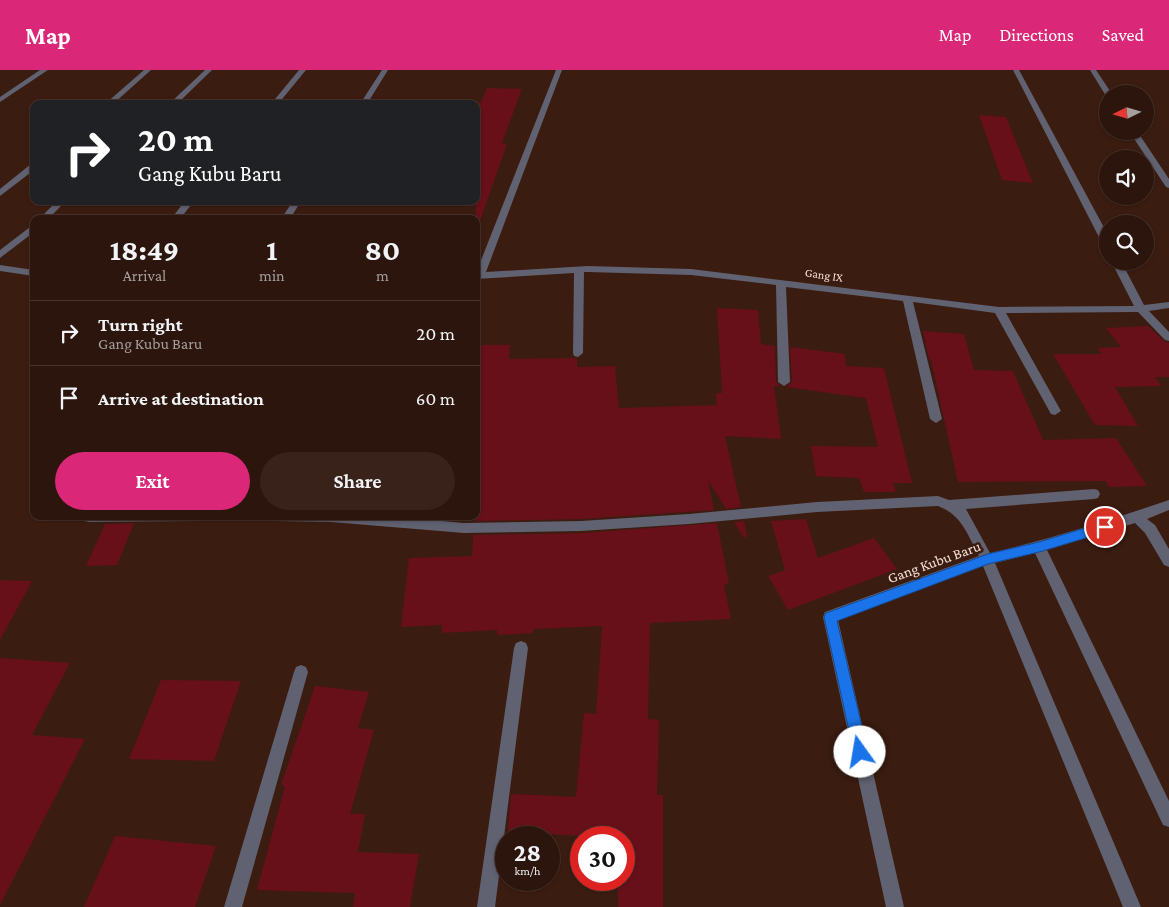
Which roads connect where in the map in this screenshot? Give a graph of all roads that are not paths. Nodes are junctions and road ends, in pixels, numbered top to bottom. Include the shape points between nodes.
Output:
1 (45, 70) edge
2 (148, 70) edge
3 (209, 70) edge
4 (303, 70) edge
5 (385, 70) edge
6 (559, 70) edge
7 (1016, 70) edge
8 (1093, 70) edge
9 (1103, 85) edge
10 (0, 100) edge
11 (113, 100) edge
12 (176, 100) edge
13 (277, 100) edge
14 (366, 100) edge
15 (1139, 140) edge
16 (30, 169) edge
17 (1169, 185) edge
18 (0, 192) edge
19 (58, 205) edge
20 (187, 205) edge
21 (47, 215) edge
22 (178, 215) edge
23 (1099, 228) edge
24 (30, 230) edge
25 (0, 255) edge
26 (0, 268) edge
27 (579, 270) junction
28 (1121, 270) edge
29 (480, 271) edge
30 (30, 272) edge
31 (480, 276) edge
32 (781, 282) junction
33 (907, 299) junction
34 (1169, 305) edge
35 (1141, 308) junction
36 (999, 310) junction
37 (1169, 338) edge
38 (578, 353) dead end
39 (784, 382) dead end
40 (1055, 411) dead end
41 (936, 419) dead end
42 (1094, 494) dead end
43 (949, 505) junction
44 (1169, 505) edge
45 (1137, 517) junction
46 (368, 520) edge
47 (1039, 547) junction
48 (988, 559) junction
49 (1169, 561) edge
50 (521, 648) dead end
51 (301, 672) dead end
52 (1169, 819) edge
53 (233, 907) edge
54 (486, 907) edge
55 (895, 907) edge
56 (1132, 907) edge

1 - 10 street
2 - 11 street
3 - 12 street
4 - 13 street
5 - 14 street
6 - 29 street
7 - 23 street
8 - 9 street
15 - 17 street
16 - 18 street
19 - 21 street
20 - 22 street
24 - 25 street
26 - 30 street
27 - 31 street, Gang IX
27 - 32 street, Gang IX via 691,272
27 - 38 street
28 - 35 street
32 - 33 street, Gang IX
32 - 39 street
33 - 36 street, Gang IX
33 - 41 street
34 - 35 street, Gang IX
35 - 36 street, Gang IX
35 - 37 street
36 - 40 street
42 - 43 street
43 - 46 street via 926,501 562,526 464,528
43 - 48 street via 960,512
44 - 45 street, Gang Kubu Baru
45 - 47 street, Gang Kubu Baru
45 - 49 street via 1150,529
47 - 48 street, Gang Kubu Baru
47 - 52 street
48 - 55 street, Gang Kubu Baru via 830,617
48 - 56 street
50 - 54 street
51 - 53 street

